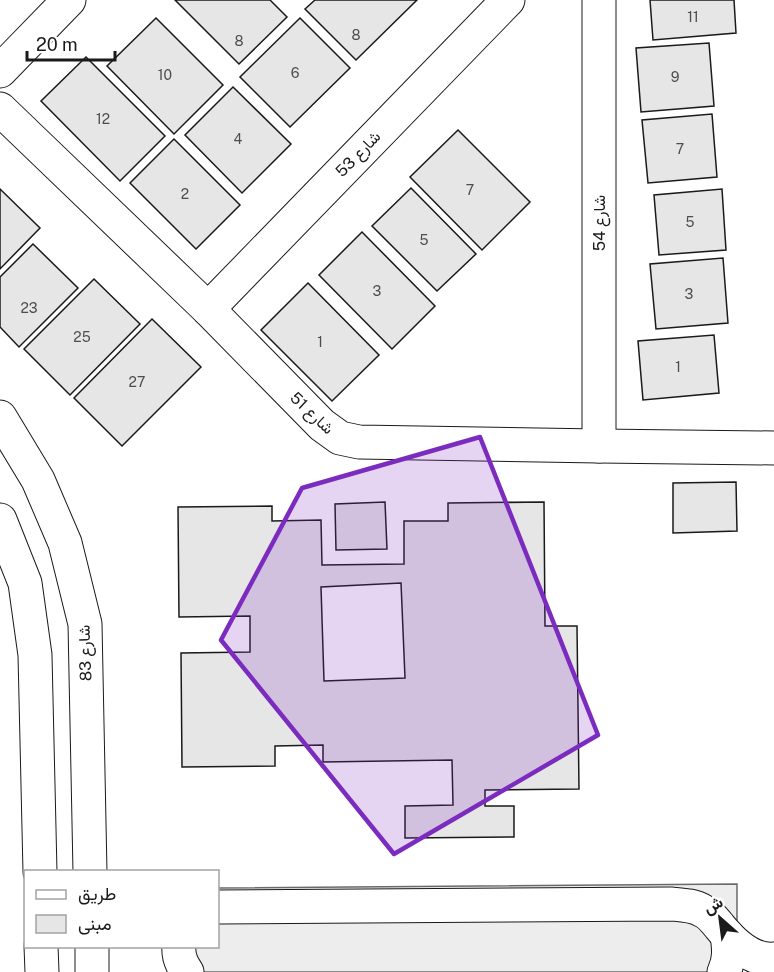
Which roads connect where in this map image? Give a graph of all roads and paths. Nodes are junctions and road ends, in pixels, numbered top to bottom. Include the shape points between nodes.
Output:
1 (69, 0) edge
2 (508, 0) edge
3 (599, 0) edge
4 (0, 71) edge
5 (0, 109) edge
6 (208, 309) junction
7 (0, 417) edge
8 (599, 446) junction
9 (774, 448) edge
10 (0, 520) edge
11 (92, 869) edge
12 (40, 870) edge
13 (219, 907) edge
14 (727, 935) junction
15 (41, 948) edge
16 (92, 948) edge
17 (179, 948) edge
18 (774, 960) edge
19 (42, 972) edge
20 (92, 972) edge
21 (187, 972) edge
22 (724, 972) edge

1 - 4 street
2 - 6 street, شارع 53
3 - 8 street, شارع 54
5 - 6 street, شارع 51
6 - 8 street, شارع 51 via 322,425 340,438 359,442
7 - 11 street, شارع 83 via 38,480 65,543 85,624
8 - 9 street, شارع 51
10 - 12 street via 25,583 35,654
13 - 14 street via 692,905 706,912
14 - 18 street via 755,957
14 - 22 street via 729,952
15 - 19 street
16 - 20 street
17 - 21 street

